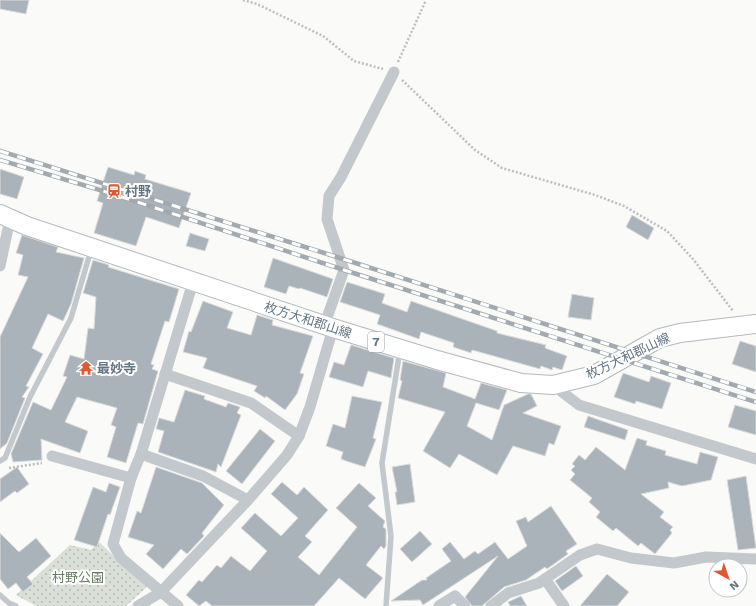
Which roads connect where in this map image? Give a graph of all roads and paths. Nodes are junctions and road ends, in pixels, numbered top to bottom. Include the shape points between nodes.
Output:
1 (243, 0) edge
2 (426, 0) edge
3 (394, 72) junction
4 (5, 217) edge
5 (92, 248) junction
6 (0, 266) edge
7 (193, 282) junction
8 (750, 324) edge
9 (328, 327) junction
10 (400, 349) junction
11 (165, 374) junction
12 (553, 385) junction
13 (299, 436) junction
14 (141, 454) junction
15 (52, 456) joint
16 (756, 459) edge
17 (0, 460) edge
18 (7, 468) dead end
19 (131, 478) junction
20 (248, 500) junction
21 (756, 559) edge
22 (545, 579) junction
23 (161, 592) junction
24 (0, 595) edge
25 (16, 606) edge
26 (138, 606) edge
27 (178, 606) edge
28 (386, 606) edge
29 (439, 606) edge
30 (466, 606) edge
31 (491, 606) edge
32 (564, 606) edge

1 - 3 path via 257,4 323,36 354,61
2 - 3 path
3 - 8 path via 475,150 502,168 624,206 667,231
3 - 9 street via 329,196 327,219 344,270
4 - 5 main road, 枚方大和郡山線 / 7
4 - 6 street
5 - 7 main road, 枚方大和郡山線 / 7
5 - 17 lane via 71,318 30,397 4,458
7 - 9 main road, 枚方大和郡山線 / 7
7 - 11 street
8 - 12 main road, 枚方大和郡山線 / 7 via 660,338 594,375
9 - 10 main road, 枚方大和郡山線 / 7
9 - 13 street via 310,407
10 - 12 main road, 枚方大和郡山線 / 7 via 521,383
10 - 28 lane via 382,463 391,536
11 - 13 street via 251,403
11 - 14 street
12 - 16 street via 579,405
13 - 20 street
14 - 19 street
14 - 20 street via 203,476
15 - 18 path via 44,462
15 - 19 street
19 - 23 street via 113,544 121,558
20 - 23 street
21 - 22 street via 706,557 674,563 631,558 597,549 580,555
22 - 31 street via 508,593
22 - 32 street
23 - 26 street
23 - 27 street
24 - 25 lane
29 - 30 street via 455,596

